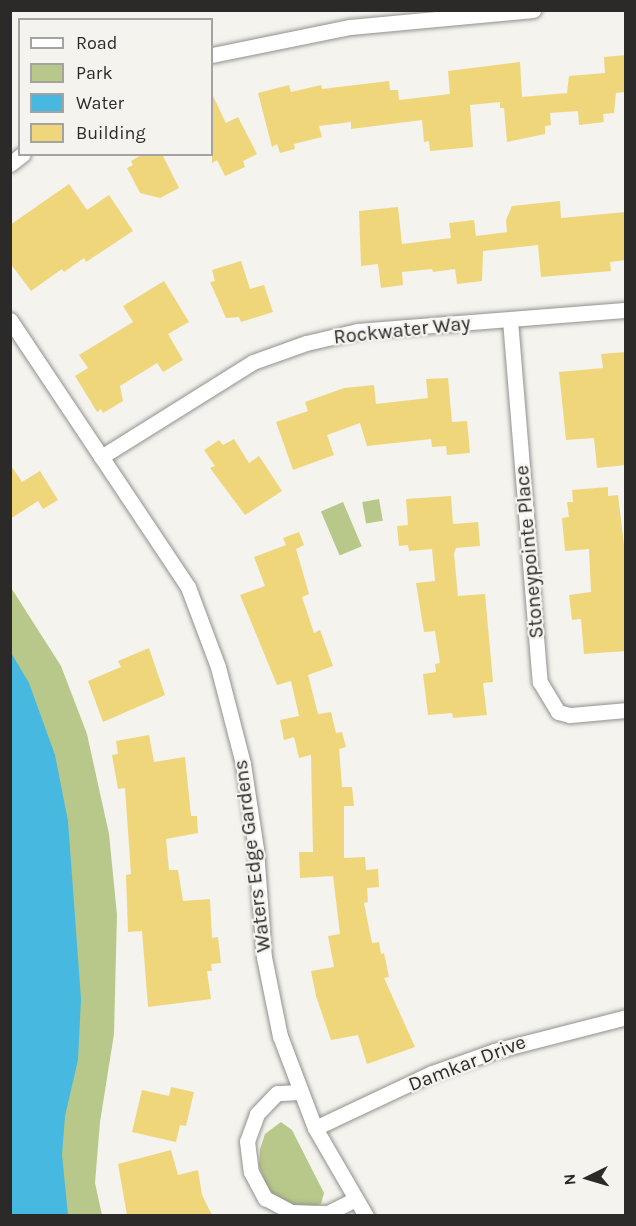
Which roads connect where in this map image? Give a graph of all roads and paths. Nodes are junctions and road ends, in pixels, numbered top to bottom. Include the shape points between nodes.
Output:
1 (533, 10) edge
2 (213, 56) edge
3 (626, 310) edge
4 (10, 320) edge
5 (510, 320) junction
6 (101, 457) junction
7 (626, 710) edge
8 (626, 1017) edge
9 (299, 1092) junction
10 (315, 1128) junction
11 (355, 1199) junction
12 (366, 1215) edge

1 - 2 street via 350,27
3 - 5 street, Rockwater Way
4 - 6 street, Waters Edge Gardens
5 - 6 street, Rockwater Way via 358,331 306,343 253,362
5 - 7 street, Stoneypointe Place via 540,682 558,712 570,716
6 - 9 street, Waters Edge Gardens via 188,587 218,667 243,764 256,849 264,957 280,1036
8 - 10 street, Damkar Drive via 494,1051 432,1073
9 - 10 street, Waters Edge Gardens
9 - 11 street via 277,1093 257,1114 247,1141 250,1172 264,1198 291,1212 328,1213
10 - 11 street, Waters Edge Gardens
11 - 12 street, Waters Edge Gardens

